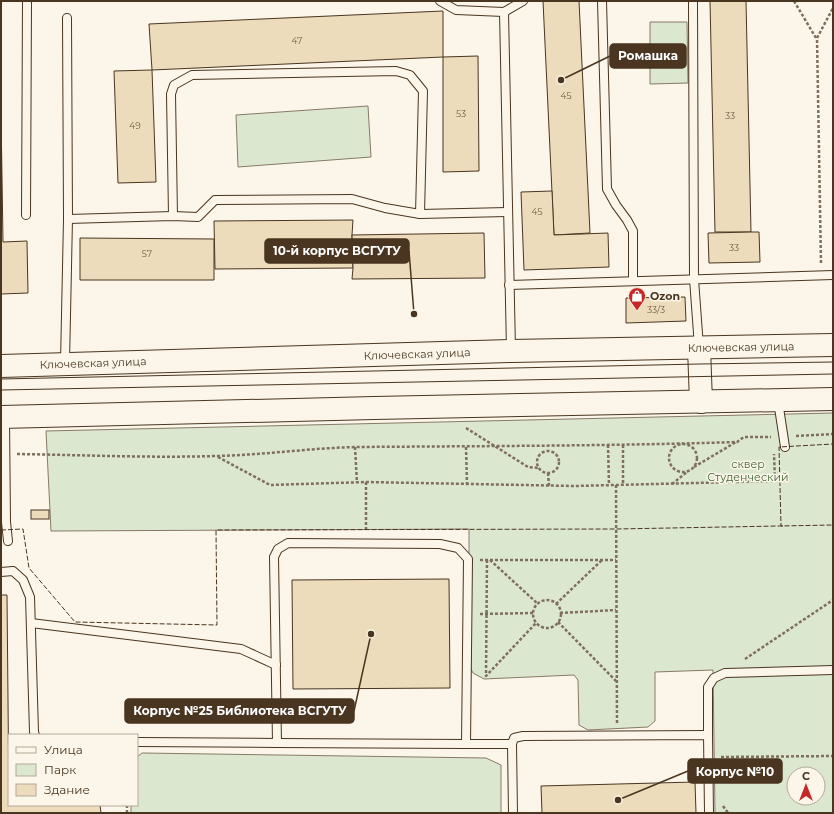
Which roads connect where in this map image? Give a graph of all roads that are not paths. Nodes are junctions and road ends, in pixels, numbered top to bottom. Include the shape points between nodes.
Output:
1 (27, 1) edge
2 (440, 1) edge
3 (523, 1) edge
4 (602, 1) edge
5 (693, 1) edge
6 (504, 12) junction
7 (67, 18) dead end
8 (507, 212) junction
9 (420, 214) junction
10 (26, 215) dead end
11 (173, 216) junction
12 (68, 219) junction
13 (833, 275) edge
14 (694, 279) junction
15 (633, 281) junction
16 (509, 285) junction
17 (833, 345) edge
18 (699, 348) junction
19 (511, 351) junction
20 (65, 364) junction
21 (1, 366) edge
22 (833, 399) edge
23 (778, 400) junction
24 (701, 402) junction
25 (3, 417) edge
26 (785, 447) dead end
27 (8, 541) dead end
28 (1, 572) edge
29 (32, 623) junction
30 (276, 665) junction
31 (833, 670) edge
32 (35, 734) edge
33 (708, 735) junction
34 (138, 742) edge
35 (277, 743) junction
36 (466, 744) junction
37 (512, 744) junction
38 (513, 813) edge
39 (709, 813) edge

1 - 10 lane
2 - 6 lane via 456,10
3 - 6 lane
4 - 15 lane via 607,189 633,231
5 - 14 lane
6 - 8 lane
7 - 12 lane
8 - 9 lane
8 - 16 lane
9 - 11 lane via 352,199 215,200 198,217
9 - 11 lane via 423,91 410,75 396,70 192,75 174,85 171,94
11 - 12 lane
12 - 20 lane
13 - 14 lane
14 - 15 lane
14 - 18 lane
15 - 16 lane
16 - 19 lane
17 - 18 main road, Ключевская улица
18 - 19 main road, Ключевская улица
18 - 24 main road
19 - 20 main road, Ключевская улица
20 - 21 main road, Ключевская улица
22 - 23 main road
23 - 24 main road
23 - 26 lane
24 - 25 main road
25 - 27 lane
28 - 29 lane via 13,571 23,580 30,597
29 - 30 lane via 240,649
29 - 32 lane
30 - 35 lane
30 - 36 lane via 274,558 278,549 288,543 440,544 458,548 468,559
31 - 33 lane via 725,673 714,678 708,687
33 - 37 lane via 523,736 514,738
33 - 39 lane
34 - 35 lane
35 - 36 lane
36 - 37 lane
37 - 38 lane

